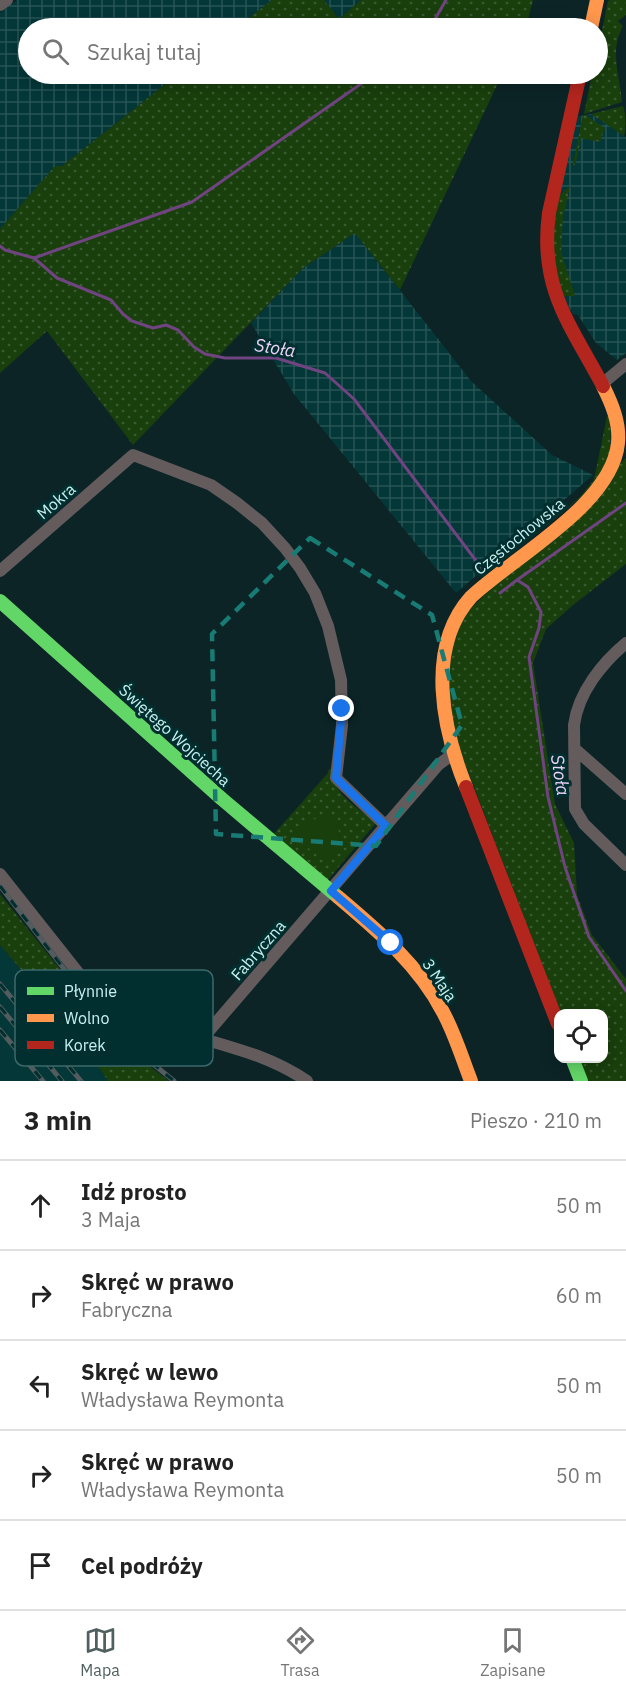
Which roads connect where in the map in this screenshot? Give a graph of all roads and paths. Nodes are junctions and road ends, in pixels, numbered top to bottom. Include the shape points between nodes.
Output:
1 (7, 0) edge
2 (597, 0) edge
3 (0, 5) edge
4 (593, 18) edge
5 (578, 84) edge
6 (626, 364) edge
7 (602, 384) junction
8 (622, 425) edge
9 (622, 448) edge
10 (0, 572) edge
11 (0, 601) edge
12 (626, 643) edge
13 (575, 749) junction
14 (453, 754) junction
15 (626, 794) edge
16 (386, 826) junction
17 (626, 865) edge
18 (0, 874) edge
19 (331, 891) junction
20 (77, 970) edge
21 (554, 1014) edge
22 (213, 1026) edge
23 (213, 1042) edge
24 (574, 1063) edge
25 (307, 1081) edge
26 (471, 1081) edge
27 (581, 1081) edge

1 - 3 street
2 - 4 street
5 - 7 street, Częstochowska via 547,221 547,262 561,308
6 - 7 street
7 - 8 street, Częstochowska
8 - 9 street, Częstochowska
9 - 14 street, Częstochowska via 589,500 476,593 455,619 446,642 443,673
10 - 16 street, Mokra via 133,455 211,485 262,523 285,548 315,593 328,626 341,680 342,725 336,778
11 - 19 street, Świętego Wojciecha via 222,800
12 - 13 street via 605,663 579,704 574,725
13 - 15 street
13 - 17 street via 575,809 584,824
14 - 16 street, Fabryczna via 438,765
14 - 21 street, Częstochowska
16 - 19 street, Fabryczna
18 - 20 street
19 - 22 street, Fabryczna
19 - 26 street, 3 Maja via 391,943 429,989 453,1034
23 - 25 street via 286,1066
24 - 27 street

